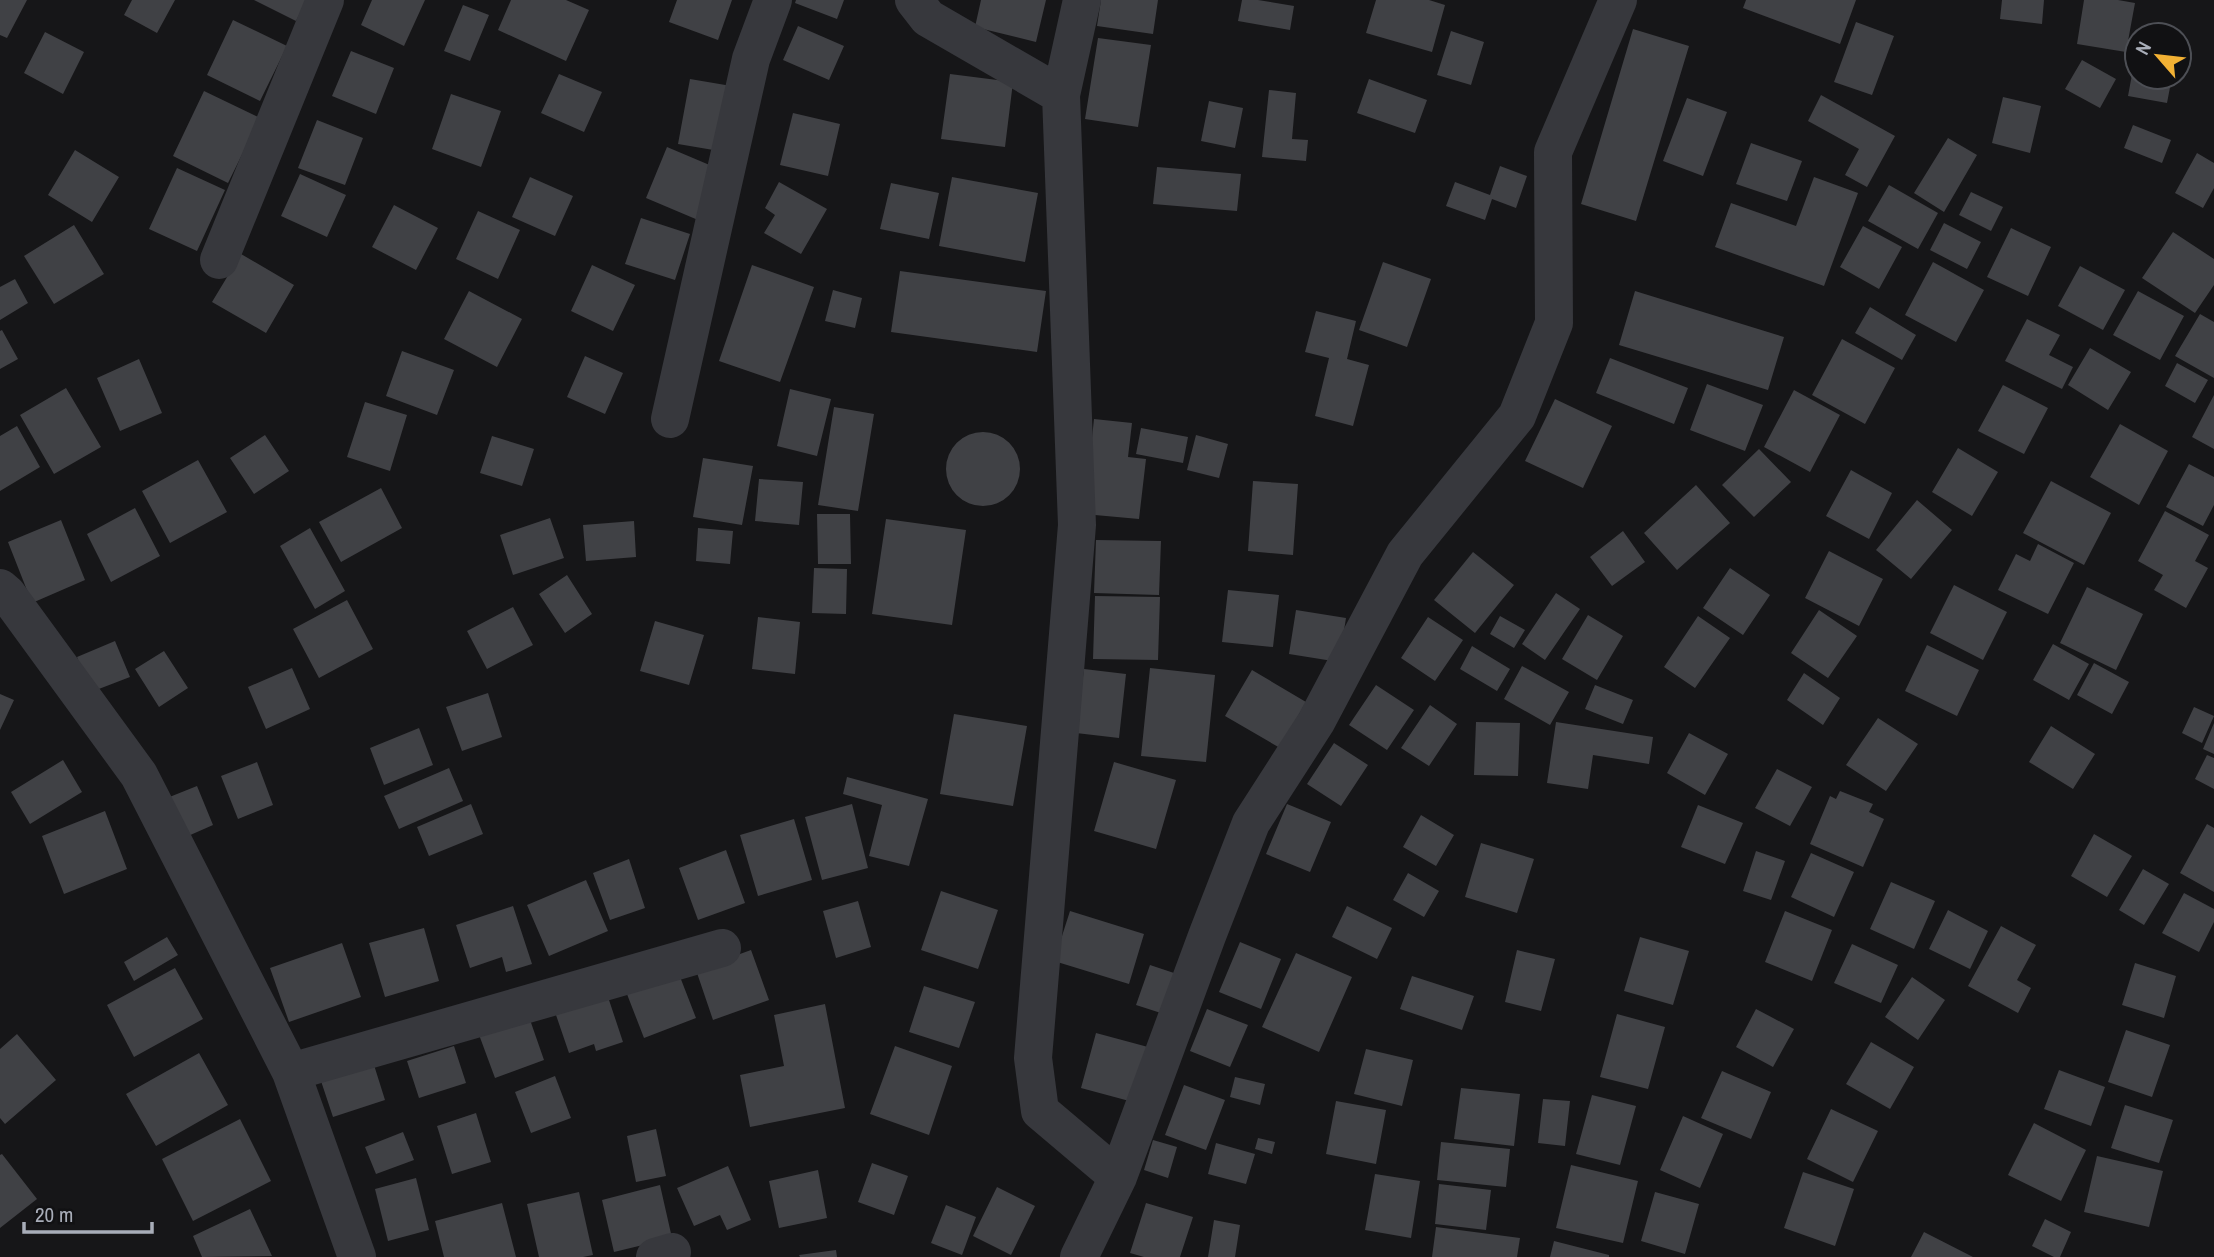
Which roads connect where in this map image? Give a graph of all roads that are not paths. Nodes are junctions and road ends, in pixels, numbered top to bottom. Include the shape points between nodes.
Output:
1 (326, 0) edge
2 (772, 0) edge
3 (914, 0) edge
4 (1082, 0) edge
5 (1618, 0) edge
6 (1061, 95) junction
7 (219, 260) dead end
8 (670, 419) dead end
9 (0, 588) edge
10 (722, 948) dead end
11 (291, 1072) junction
12 (1118, 1177) junction
13 (357, 1257) edge
14 (1079, 1257) edge

1 - 7 street
2 - 8 street via 751,59
3 - 6 street via 928,18
4 - 6 street
5 - 12 street via 1553,152 1554,323 1517,416 1405,554 1316,722 1251,823
6 - 12 street via 1077,525 1033,1058 1040,1111
9 - 11 street via 139,775
10 - 11 street
11 - 13 street
12 - 14 street

